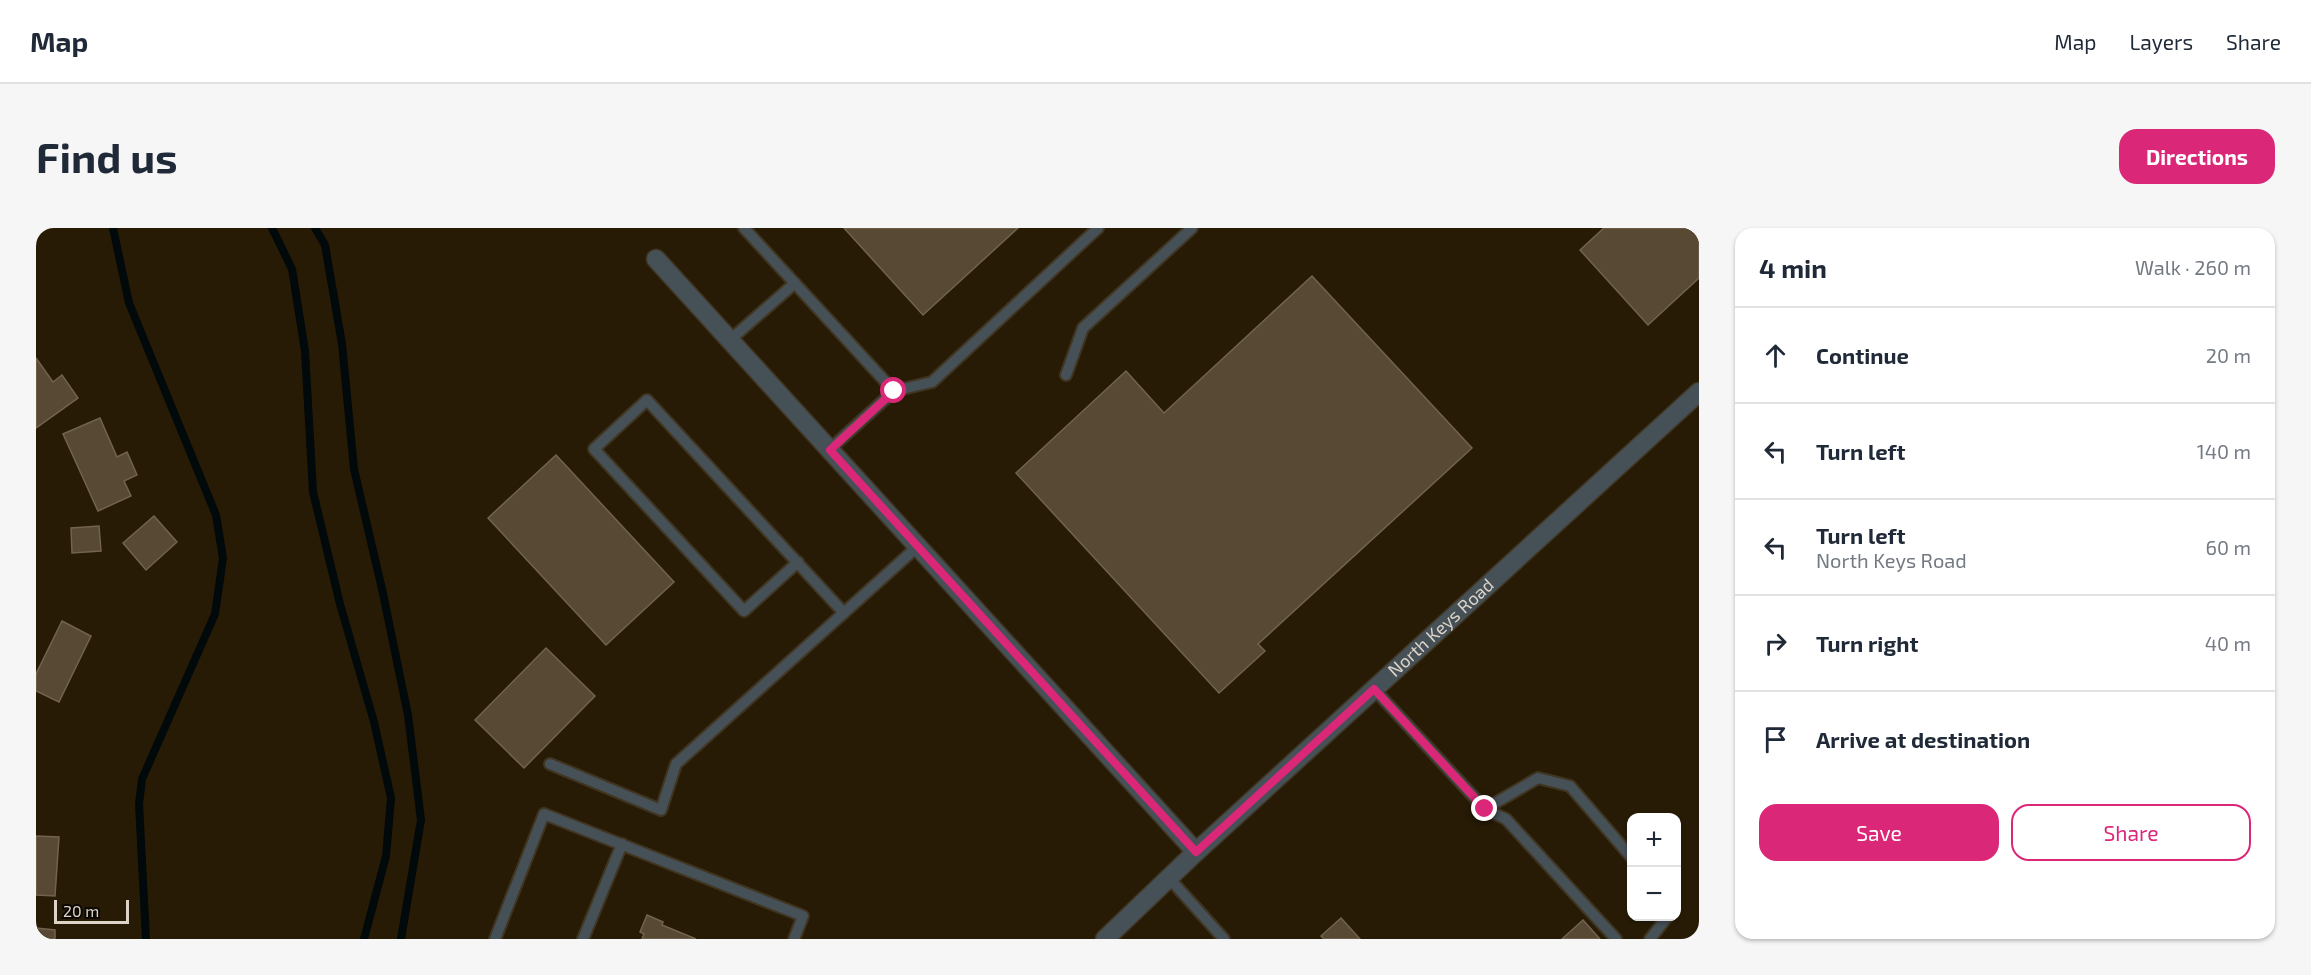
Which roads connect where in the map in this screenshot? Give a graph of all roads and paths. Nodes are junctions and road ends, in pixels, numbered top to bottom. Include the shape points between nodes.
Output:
1 (744, 228) edge
2 (1098, 228) edge
3 (1192, 228) edge
4 (656, 258) dead end
5 (795, 283) junction
6 (730, 340) junction
7 (1066, 375) dead end
8 (894, 391) junction
9 (1699, 392) edge
10 (830, 450) junction
11 (917, 547) junction
12 (798, 562) junction
13 (844, 613) junction
14 (1374, 689) junction
15 (550, 764) dead end
16 (1485, 809) junction
17 (622, 844) junction
18 (1196, 852) junction
19 (1627, 852) edge
20 (1169, 878) junction
21 (1664, 921) edge
22 (495, 939) edge
23 (583, 939) edge
24 (794, 939) edge
25 (1105, 939) edge
26 (1224, 939) edge
27 (1616, 939) edge
28 (1650, 939) edge

1 - 5 lane
2 - 8 lane via 932,382
3 - 7 lane via 1083,328
4 - 6 street
5 - 6 lane
5 - 8 lane
6 - 10 street
8 - 10 lane
9 - 14 street, North Keys Road
10 - 11 street
11 - 13 lane
11 - 18 street
12 - 12 lane via 647,400 594,449 744,611
12 - 13 lane
13 - 15 lane via 676,764 661,810
14 - 16 lane
14 - 18 street, North Keys Road
16 - 19 lane via 1538,778 1570,786
16 - 27 lane via 1506,819
17 - 22 lane via 544,814
17 - 23 lane
17 - 24 lane via 803,916
18 - 20 street, North Keys Road
20 - 25 street, North Keys Road
20 - 26 lane
21 - 28 lane

